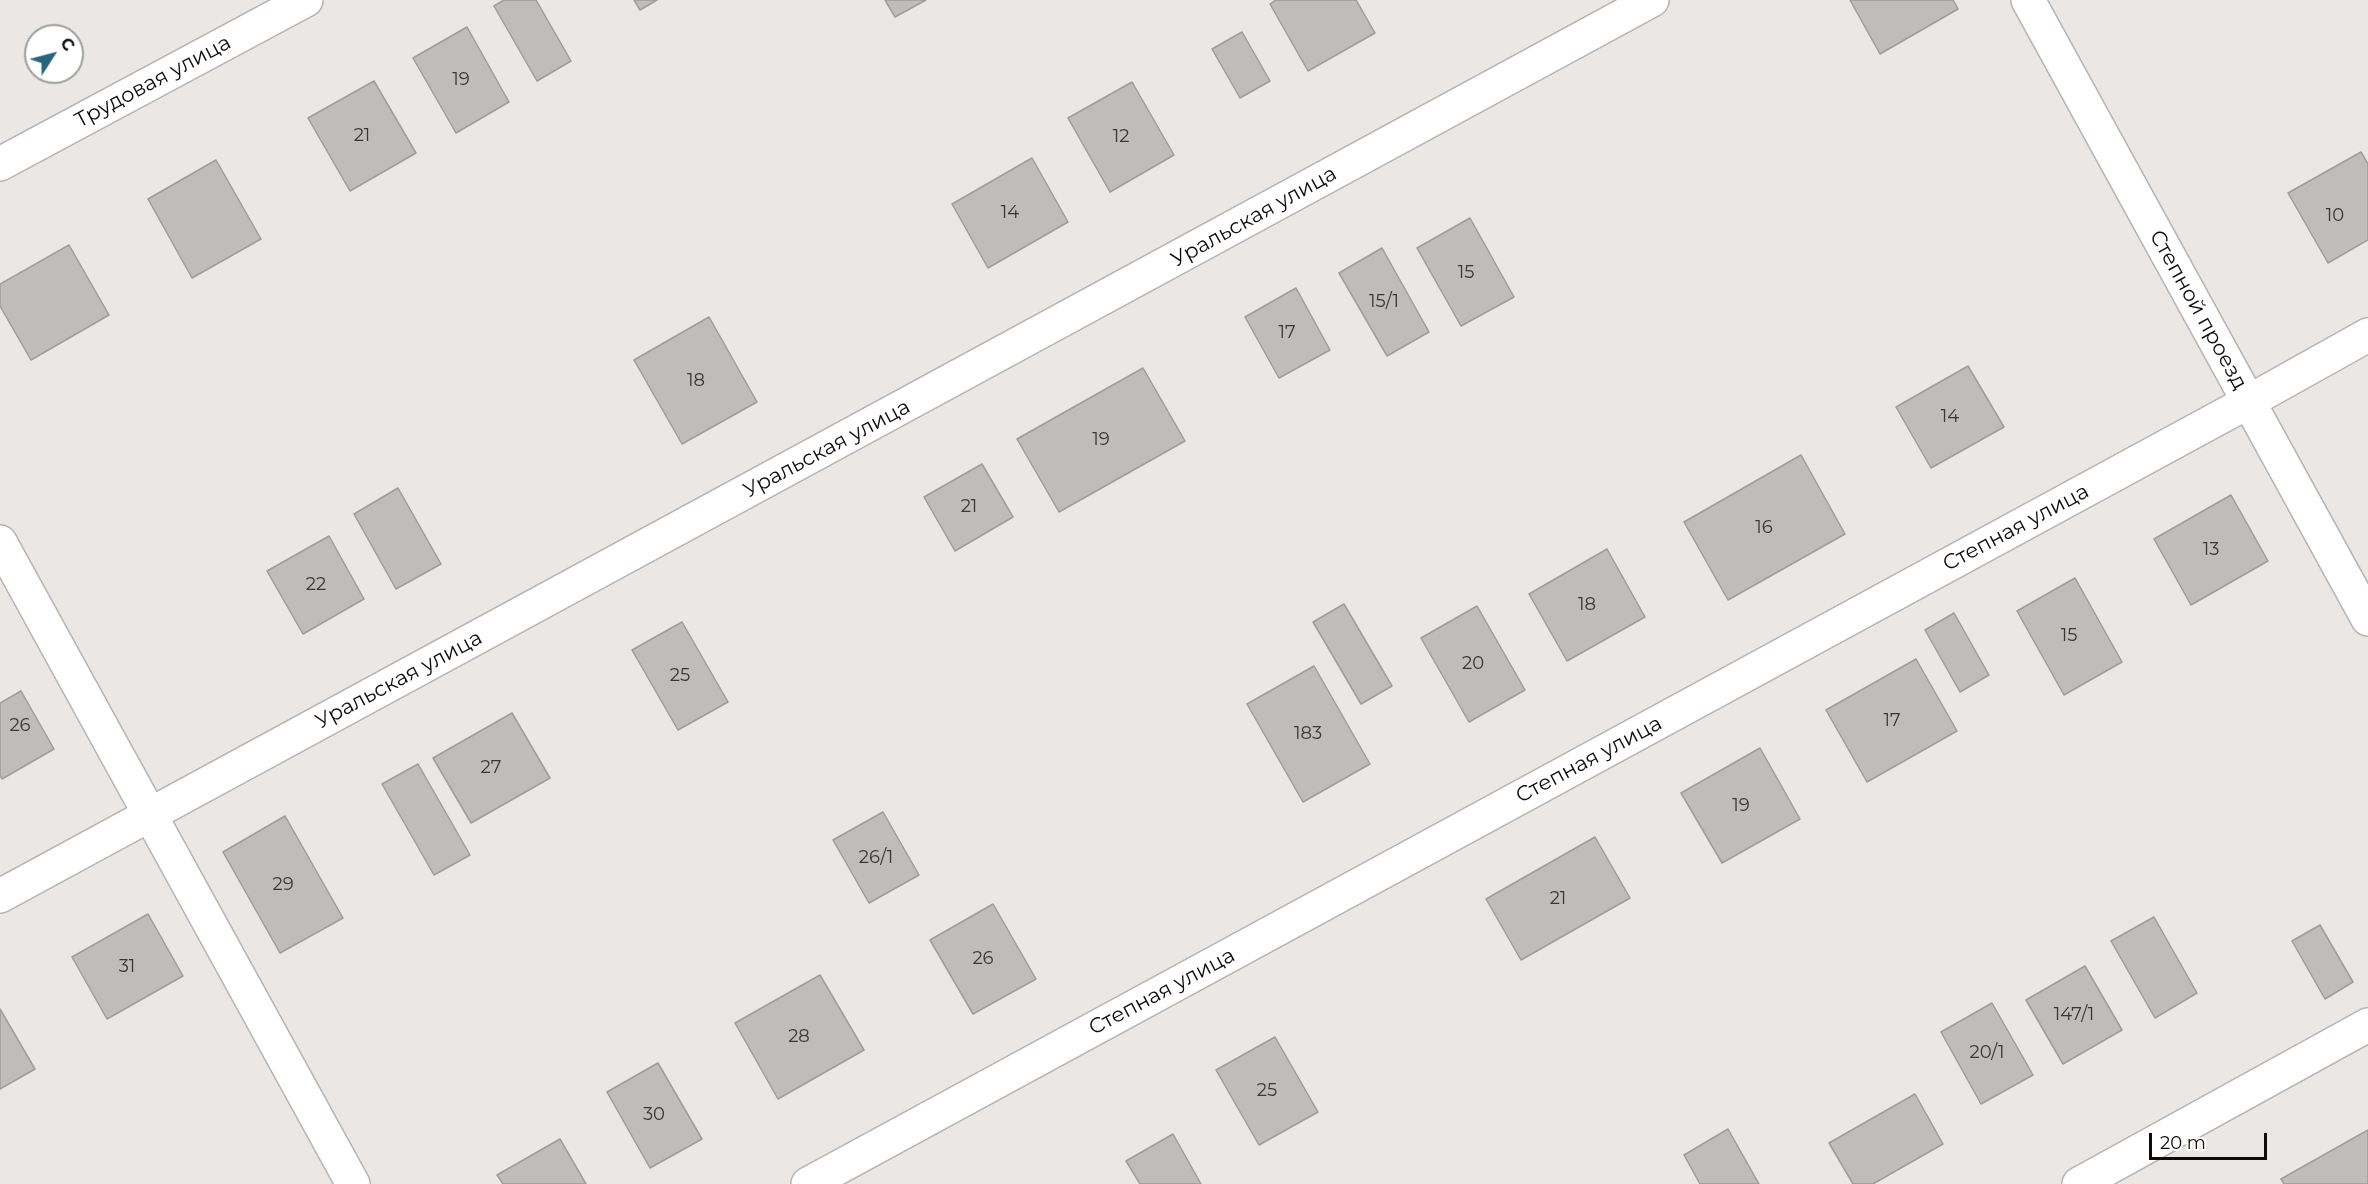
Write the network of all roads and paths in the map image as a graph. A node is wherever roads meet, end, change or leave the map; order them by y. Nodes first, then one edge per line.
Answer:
1 (306, 0) edge
2 (1652, 0) edge
3 (2028, 0) edge
4 (0, 164) edge
5 (2368, 334) edge
6 (2248, 402) junction
7 (0, 542) edge
8 (2368, 619) edge
9 (149, 814) junction
10 (0, 896) edge
11 (2368, 1025) edge
12 (353, 1184) edge
13 (808, 1184) edge
14 (2079, 1184) edge

1 - 4 street, Трудовая улица
2 - 9 street, Уральская улица
3 - 6 street, Степной проезд
5 - 6 street, Степная улица
6 - 8 street, Степной проезд
6 - 13 street, Степная улица
7 - 9 street
9 - 10 street, Уральская улица
9 - 12 street
11 - 14 street

